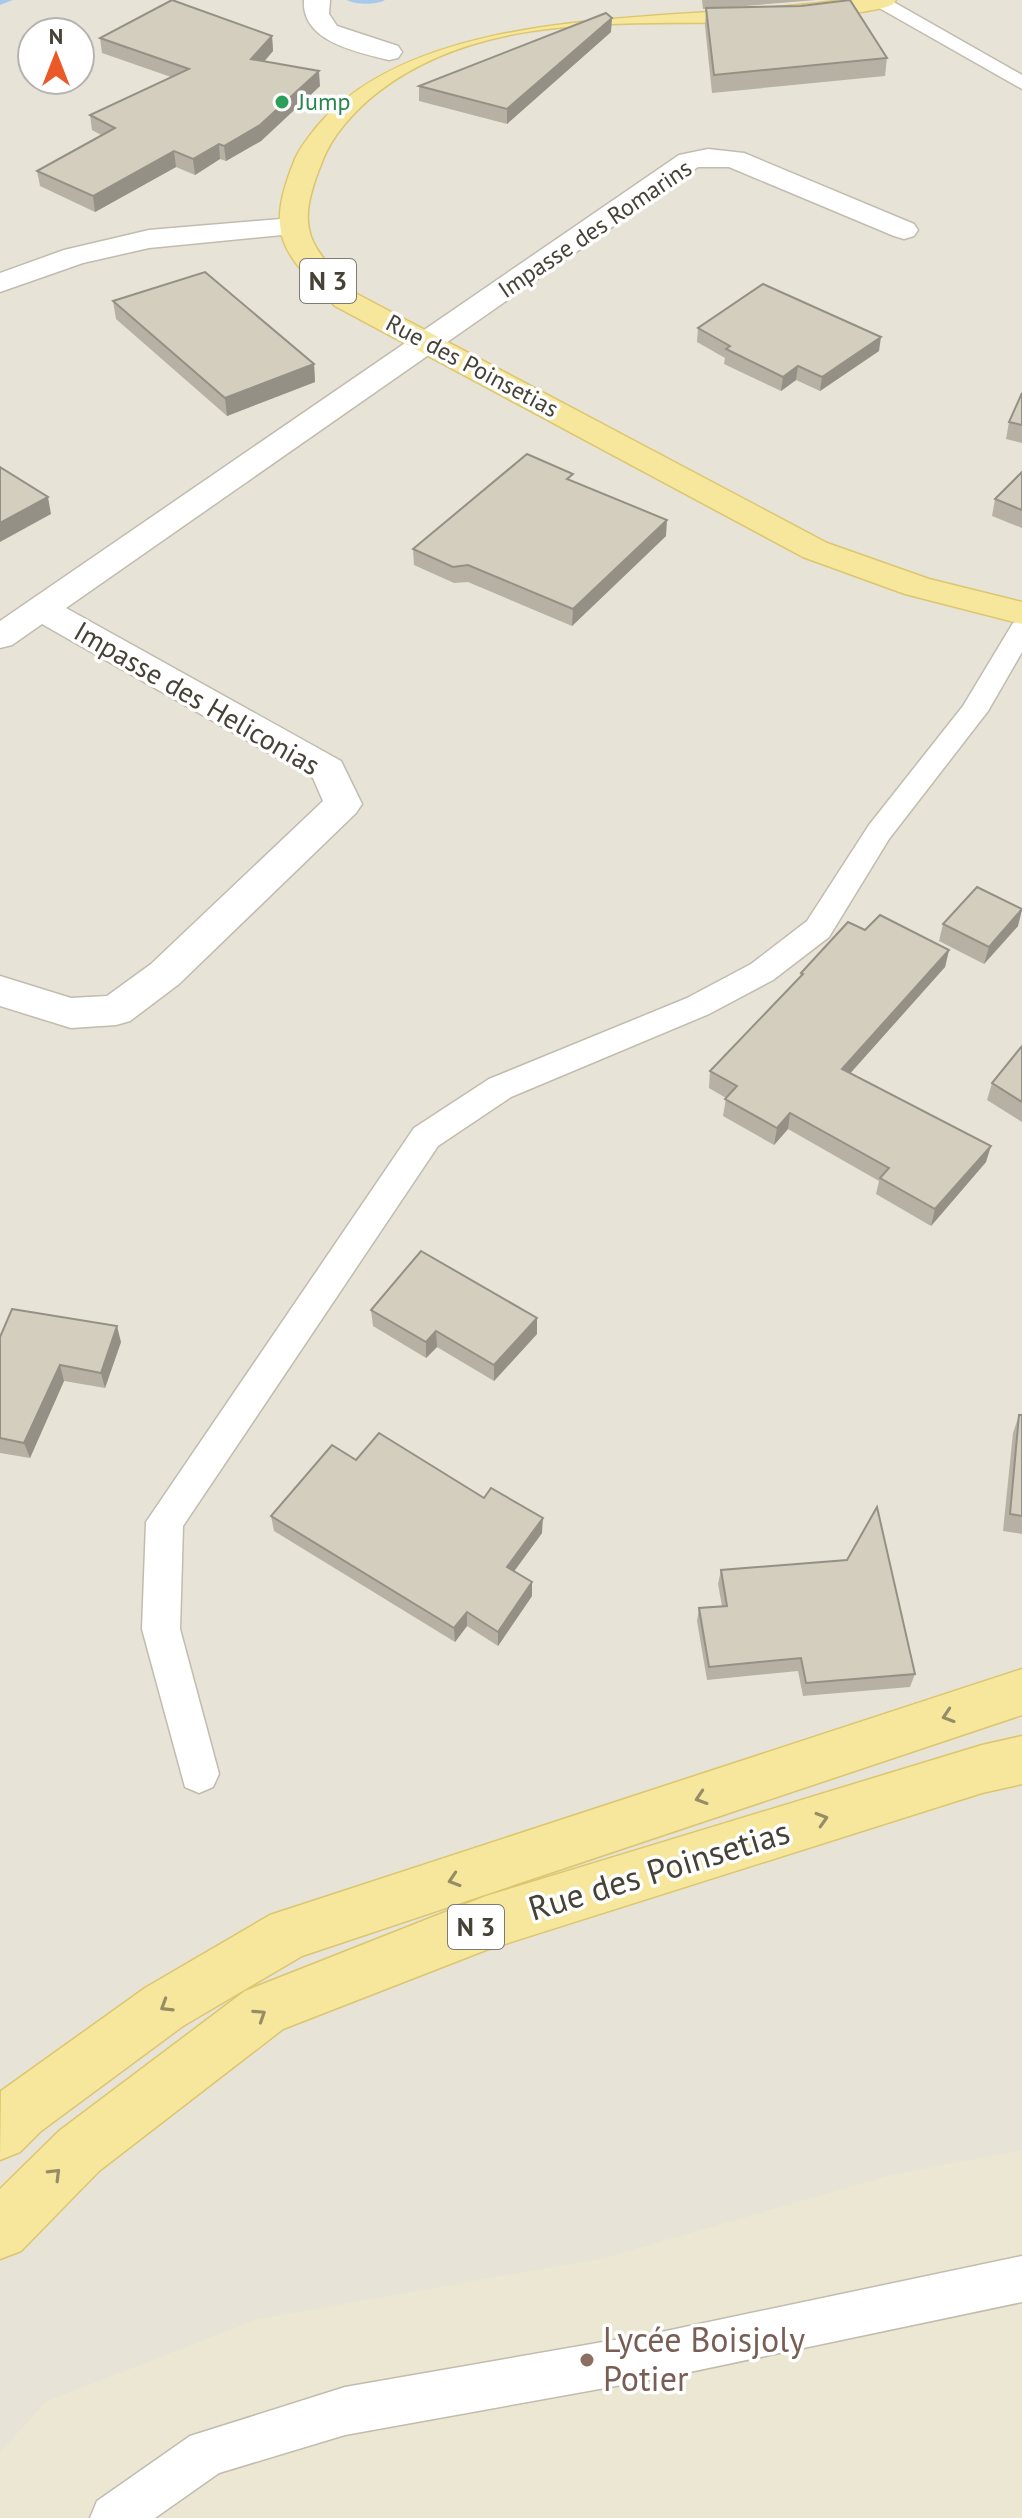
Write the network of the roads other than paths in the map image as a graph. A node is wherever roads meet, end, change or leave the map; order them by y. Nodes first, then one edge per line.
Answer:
1 (317, 0) edge
2 (880, 1) edge
3 (389, 52) junction
4 (1022, 83) edge
5 (293, 227) junction
6 (904, 230) dead end
7 (0, 283) edge
8 (429, 343) junction
9 (42, 609) junction
10 (1022, 613) edge
11 (1022, 629) edge
12 (0, 637) edge
13 (0, 991) edge
14 (1022, 1692) edge
15 (1022, 1760) edge
16 (199, 1774) dead end
17 (0, 2132) edge
18 (0, 2230) edge
19 (1022, 2279) edge
20 (114, 2518) edge

1 - 3 street
2 - 3 main road, N 3
2 - 4 lane
3 - 5 main road, N 3
5 - 7 street
5 - 8 main road, Rue des Poinsetias / N 3
6 - 8 street, Impasse des Romarins
8 - 9 street, Impasse des Heliconias
8 - 10 main road, Rue des Poinsetias / N 3
9 - 12 street, Impasse des Heliconias
9 - 13 street, Impasse des Heliconias
11 - 16 lane
14 -> 17 main road, Rue des Poinsetias / N 3
18 -> 15 main road, Rue des Poinsetias / N 3
19 - 20 lane

